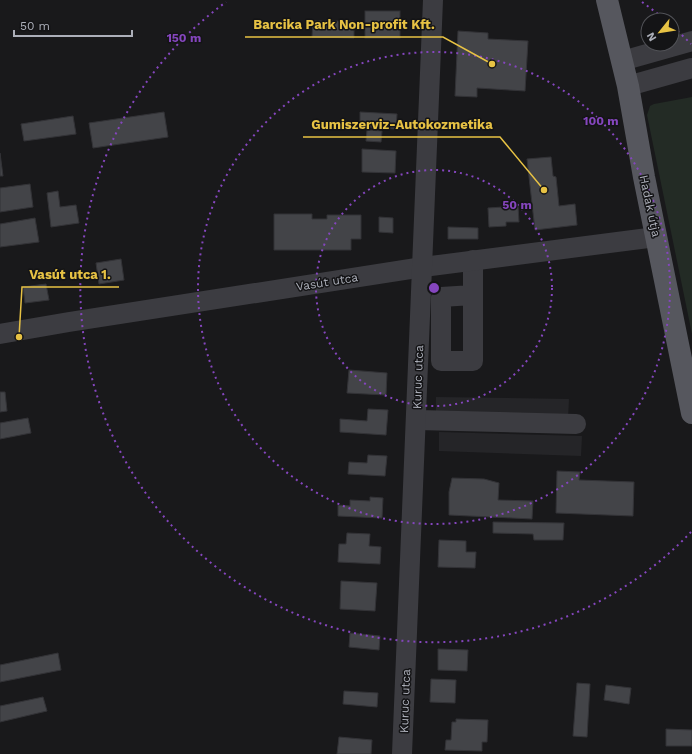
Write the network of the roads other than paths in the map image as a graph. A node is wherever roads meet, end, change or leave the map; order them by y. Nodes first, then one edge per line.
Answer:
1 (433, 0) edge
2 (608, 0) edge
3 (692, 41) edge
4 (622, 60) junction
5 (692, 68) edge
6 (628, 86) junction
7 (656, 237) junction
8 (473, 260) junction
9 (423, 267) junction
10 (474, 295) dead end
11 (0, 334) edge
12 (692, 413) edge
13 (417, 420) junction
14 (576, 424) dead end
15 (402, 754) edge

1 - 9 street, Kuruc utca
2 - 4 main road, Hadak útja
3 - 4 street
4 - 6 main road, Hadak útja
5 - 6 street
6 - 7 main road, Hadak útja
7 - 8 street, Vasút utca
7 - 12 main road, Hadak útja
8 - 9 street, Vasút utca
8 - 10 street
9 - 11 street, Vasút utca
9 - 13 street, Kuruc utca
13 - 14 street
13 - 15 street, Kuruc utca

